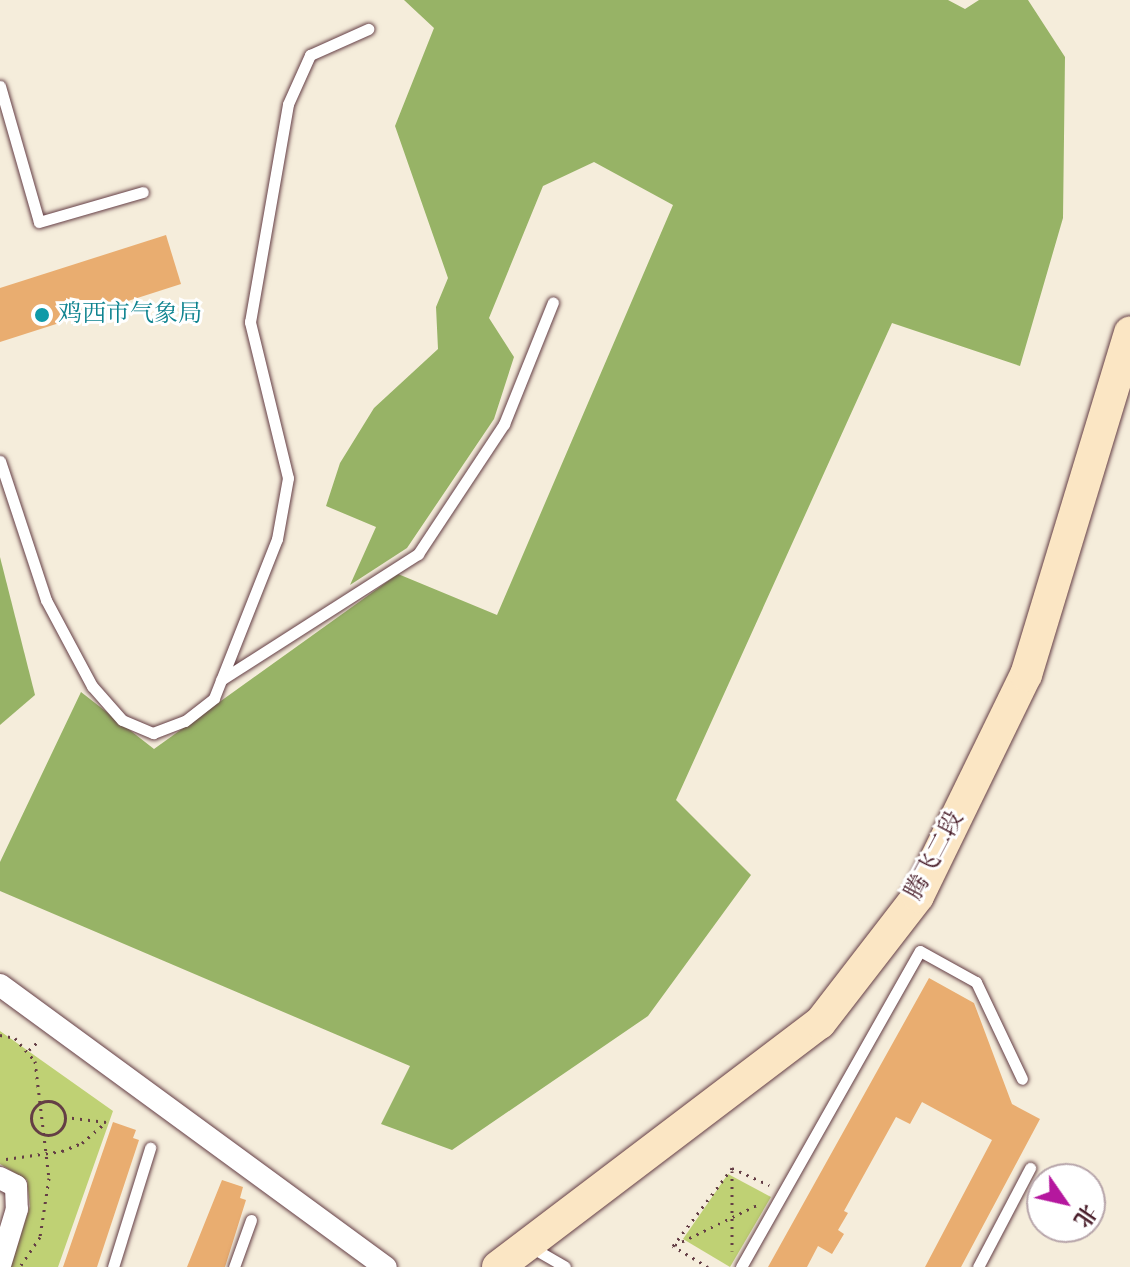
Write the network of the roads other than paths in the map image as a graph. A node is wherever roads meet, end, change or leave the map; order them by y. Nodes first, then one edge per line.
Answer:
1 (368, 29) dead end
2 (0, 86) edge
3 (143, 192) dead end
4 (553, 302) dead end
5 (1130, 332) edge
6 (0, 461) edge
7 (221, 680) junction
8 (0, 985) edge
9 (1022, 1079) dead end
10 (150, 1148) dead end
11 (1026, 1176) edge
12 (0, 1178) edge
13 (251, 1220) dead end
14 (527, 1245) junction
15 (0, 1265) edge
16 (113, 1267) edge
17 (234, 1267) edge
18 (386, 1267) edge
19 (498, 1267) edge
20 (565, 1267) edge
21 (741, 1267) edge
22 (978, 1267) edge

1 - 7 lane
2 - 3 lane
4 - 7 lane
5 - 14 street, 腾飞二段
6 - 7 lane
8 - 18 street
9 - 21 lane
10 - 16 lane
11 - 22 lane
12 - 15 street
13 - 17 lane
14 - 19 street, 腾飞二段
14 - 20 lane

